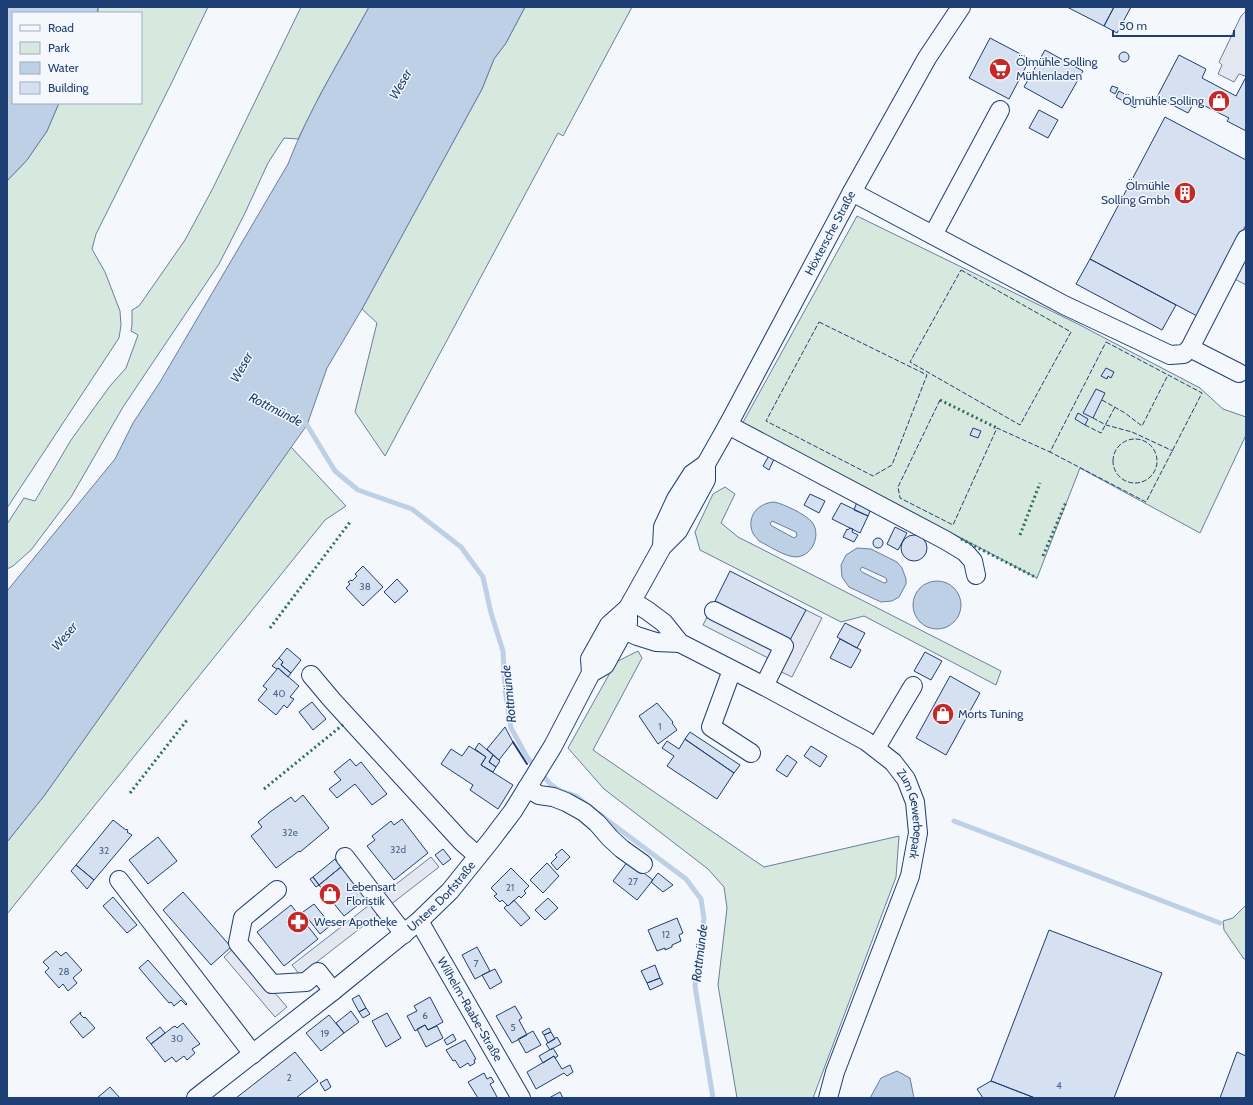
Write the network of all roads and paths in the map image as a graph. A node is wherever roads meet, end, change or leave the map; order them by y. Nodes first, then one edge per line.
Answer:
1 (961, 7) edge
2 (1000, 110) dead end
3 (852, 192) junction
4 (933, 235) junction
5 (1246, 239) edge
6 (1190, 348) junction
7 (1239, 372) dead end
8 (728, 425) junction
9 (976, 575) dead end
10 (630, 605) junction
11 (714, 611) dead end
12 (624, 630) junction
13 (680, 643) junction
14 (732, 670) junction
15 (591, 673) junction
16 (311, 675) dead end
17 (764, 686) junction
18 (913, 686) dead end
19 (876, 748) junction
20 (752, 753) dead end
21 (530, 783) junction
22 (478, 856) junction
23 (345, 857) dead end
24 (643, 864) dead end
25 (119, 880) dead end
26 (277, 890) dead end
27 (419, 921) junction
28 (404, 934) junction
29 (333, 991) junction
30 (253, 1054) junction
31 (196, 1098) edge
32 (521, 1098) edge
33 (828, 1098) edge

1 - 3 street, Höxtersche Straße
2 - 4 street
3 - 4 street
3 - 8 street, Höxtersche Straße
4 - 6 street
5 - 6 street
6 - 7 street
8 - 9 street
8 - 10 street, Höxtersche Straße
10 - 12 street, Untere Dorfstraße
10 - 13 street, Zum Gewerbepark
10 - 15 street, Untere Dorfstraße
11 - 17 street
12 - 13 street, Zum Gewerbepark
12 - 15 street, Untere Dorfstraße
13 - 14 street, Zum Gewerbepark
14 - 17 street, Zum Gewerbepark
14 - 20 street
15 - 21 street, Untere Dorfstraße
16 - 22 street
17 - 19 street, Zum Gewerbepark
18 - 19 street
19 - 33 street, Zum Gewerbepark
21 - 22 street, Untere Dorfstraße
21 - 24 street
22 - 27 street, Untere Dorfstraße
23 - 28 street
25 - 30 street
26 - 29 street
27 - 28 street, Untere Dorfstraße
27 - 32 street, Wilhelm-Raabe-Straße
28 - 29 street, Untere Dorfstraße
29 - 30 street, Untere Dorfstraße
30 - 31 street, Untere Dorfstraße

